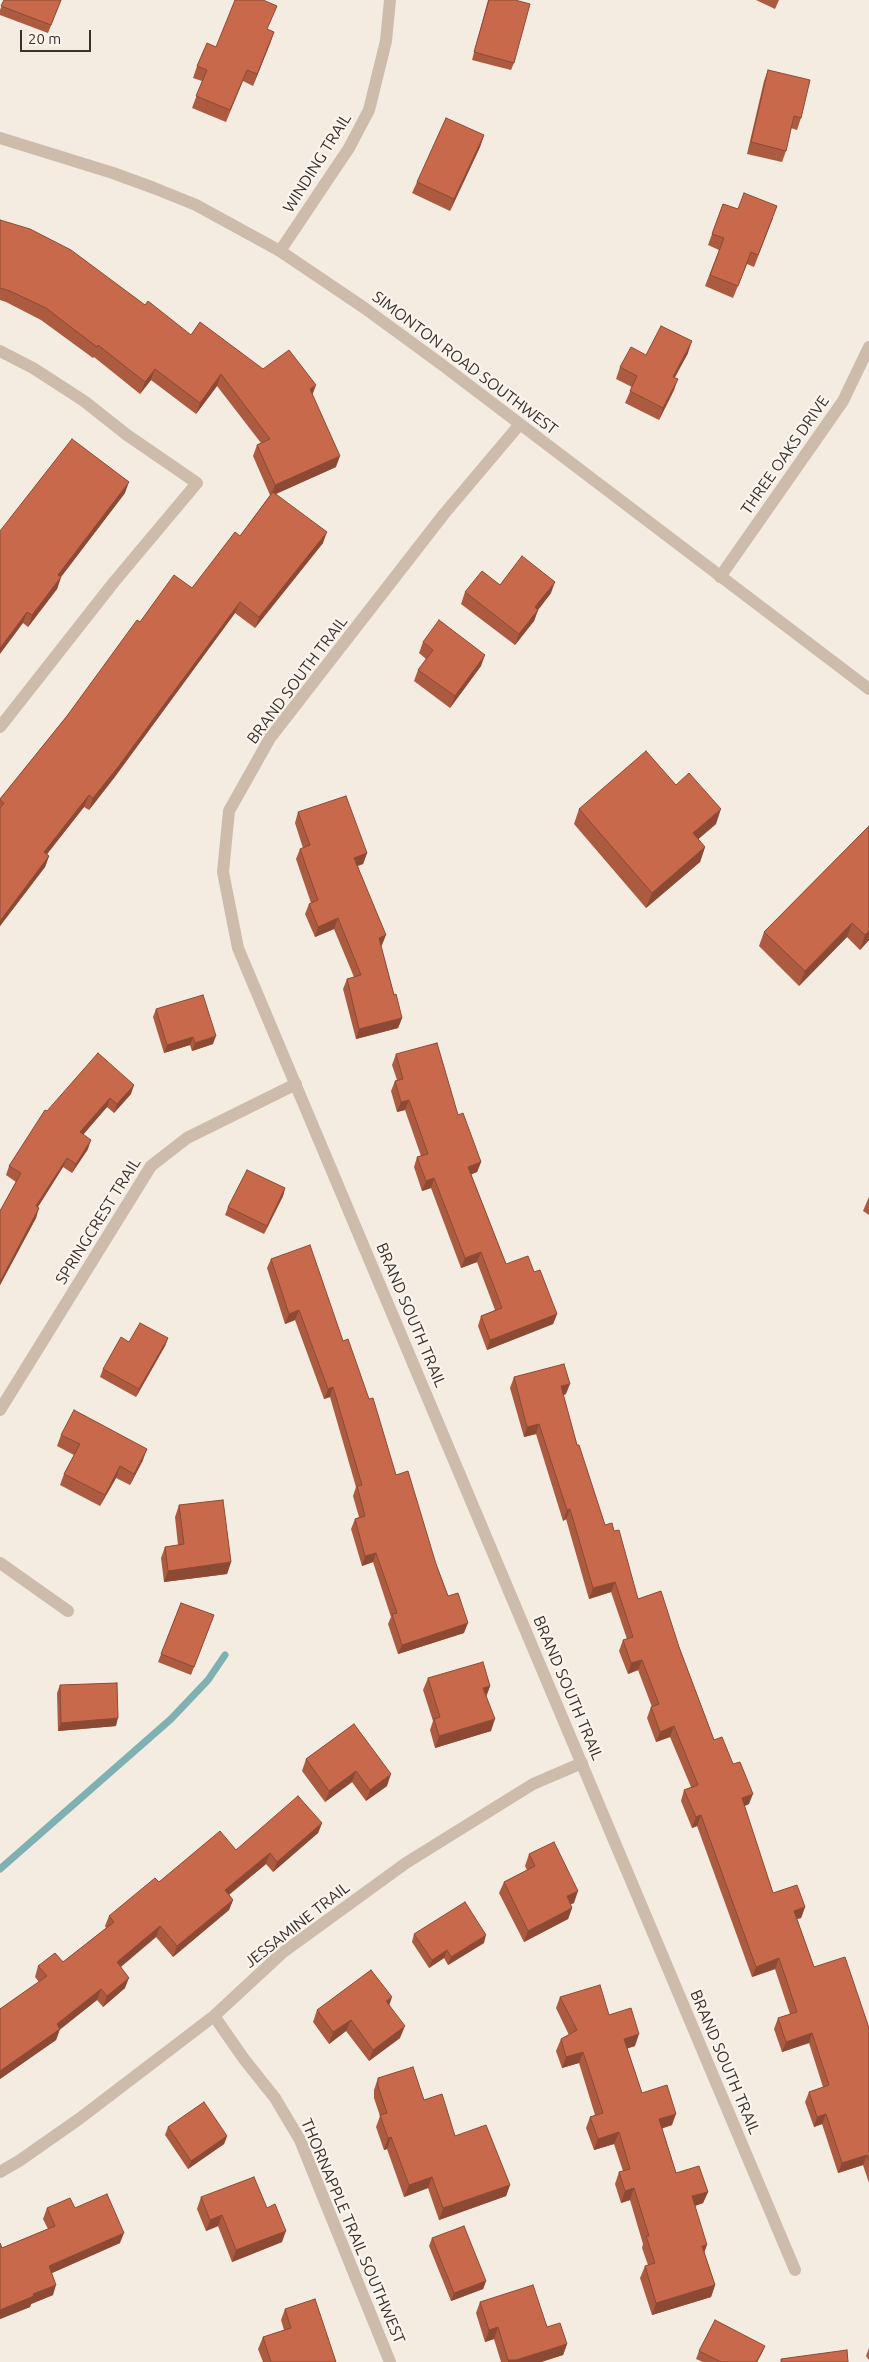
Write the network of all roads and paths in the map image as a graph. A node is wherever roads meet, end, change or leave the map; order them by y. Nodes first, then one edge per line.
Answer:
1 (390, 0) edge
2 (0, 138) edge
3 (280, 251) junction
4 (869, 347) edge
5 (0, 351) edge
6 (520, 424) junction
7 (720, 577) junction
8 (869, 689) edge
9 (0, 727) edge
10 (296, 1084) junction
11 (0, 1410) edge
12 (0, 1563) edge
13 (68, 1611) dead end
14 (582, 1764) junction
15 (214, 2016) junction
16 (0, 2172) edge
17 (795, 2270) dead end
18 (390, 2362) edge

1 - 3 street, WINDING TRAIL
2 - 3 street, SIMONTON ROAD SOUTHWEST
3 - 6 street, SIMONTON ROAD SOUTHWEST
4 - 7 street, THREE OAKS DRIVE
5 - 9 street
6 - 7 street, SIMONTON ROAD SOUTHWEST
6 - 10 street, BRAND SOUTH TRAIL
7 - 8 street, SIMONTON ROAD SOUTHWEST
10 - 11 street, SPRINGCREST TRAIL
10 - 14 street, BRAND SOUTH TRAIL
12 - 13 street
14 - 15 street, JESSAMINE TRAIL
14 - 17 street, BRAND SOUTH TRAIL
15 - 16 street, JESSAMINE TRAIL
15 - 18 street, THORNAPPLE TRAIL SOUTHWEST

